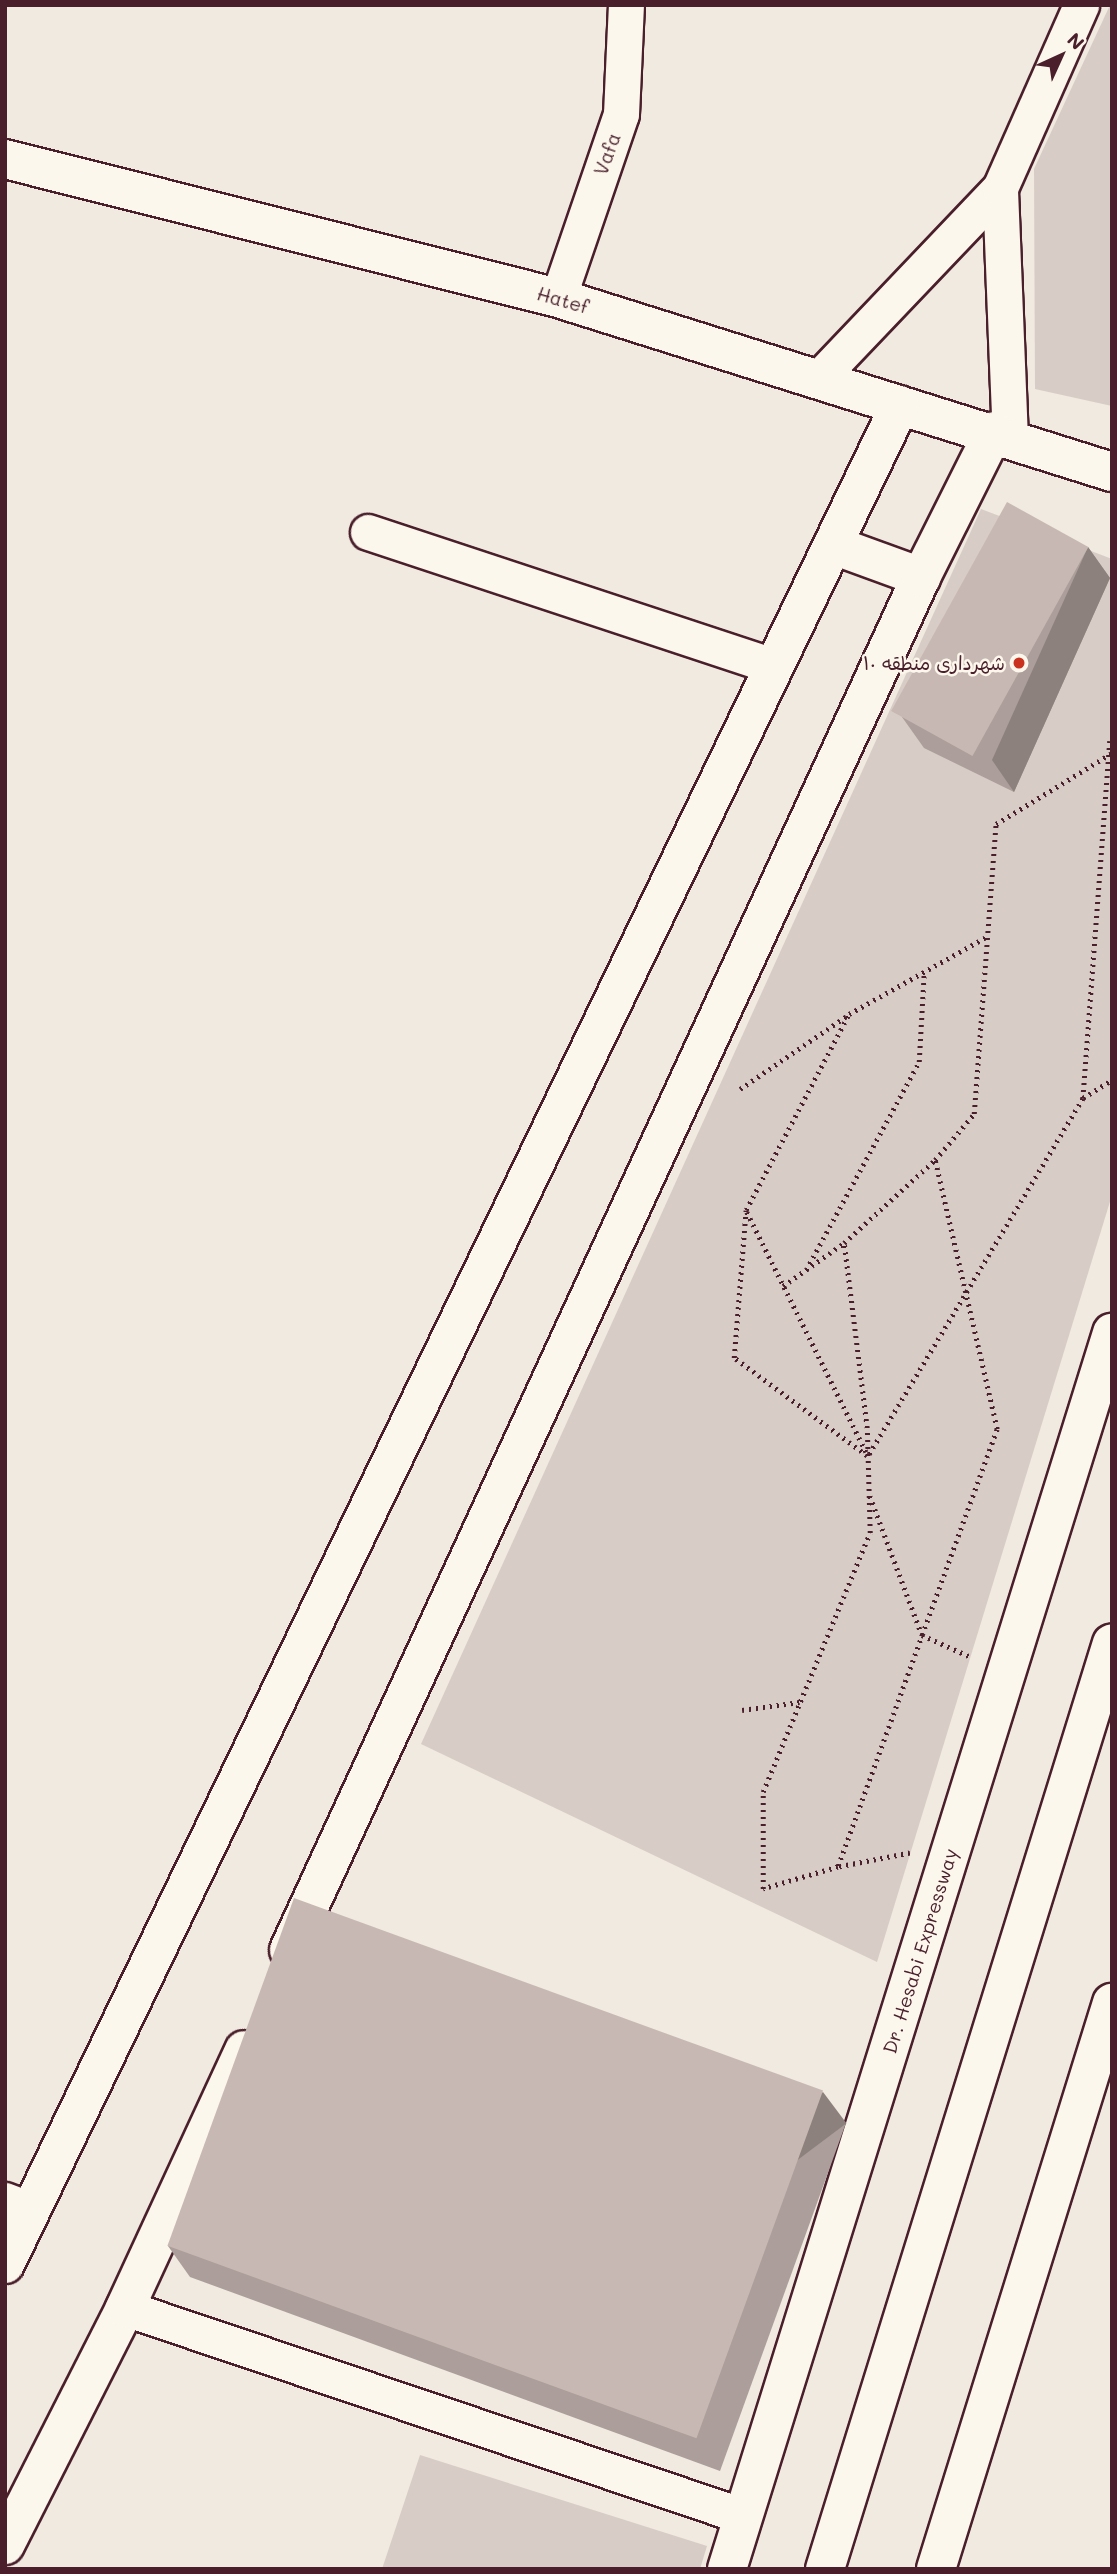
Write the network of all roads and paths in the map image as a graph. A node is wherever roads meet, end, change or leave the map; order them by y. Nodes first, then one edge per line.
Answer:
1 (626, 5) edge
2 (1081, 5) edge
3 (5, 159) edge
4 (1000, 188) junction
5 (558, 298) junction
6 (818, 379) junction
7 (900, 405) junction
8 (1002, 435) junction
9 (1112, 472) edge
10 (368, 532) dead end
11 (833, 545) junction
12 (921, 577) junction
13 (774, 666) junction
14 (1111, 741) edge
15 (1111, 753) edge
16 (988, 936) junction
17 (924, 972) junction
18 (849, 1014) junction
19 (1112, 1080) edge
20 (740, 1089) dead end
21 (1083, 1098) junction
22 (934, 1160) junction
23 (746, 1210) junction
24 (844, 1243) junction
25 (806, 1270) junction
26 (783, 1286) junction
27 (966, 1294) junction
28 (1112, 1333) edge
29 (868, 1456) junction
30 (869, 1492) junction
31 (922, 1634) junction
32 (1112, 1643) edge
33 (1006, 1673) junction
34 (800, 1702) junction
35 (742, 1710) dead end
36 (953, 1844) junction
37 (838, 1867) junction
38 (276, 1979) edge
39 (1112, 2003) edge
40 (258, 2017) edge
41 (18, 2205) edge
42 (5, 2264) edge
43 (125, 2308) junction
44 (743, 2516) junction
45 (5, 2545) edge
46 (727, 2569) edge
47 (825, 2569) edge
48 (936, 2569) edge

1 - 5 street, Vafa
2 - 4 street
3 - 5 main road, Hatef
4 - 6 street
4 - 8 street
5 - 6 main road, Hatef
6 - 7 main road, Hatef
7 - 8 main road, Hatef
7 - 11 main road
8 - 9 main road, Hatef
8 - 12 main road
10 - 13 street
11 - 12 main road
11 - 13 main road
12 - 38 main road
13 - 41 main road
14 - 15 path
15 - 16 path
15 - 21 path
16 - 17 path
16 - 22 path
17 - 18 path
17 - 25 path
18 - 20 path
18 - 23 path
19 - 21 path
21 - 27 path
22 - 24 path
22 - 27 path
23 - 26 path
23 - 29 path
24 - 25 path
24 - 29 path
25 - 26 path
26 - 29 path
27 - 29 path
27 - 31 path
28 - 33 main road, Dr. Hesabi Expressway
29 - 30 path
30 - 31 path
30 - 34 path
31 - 33 path
31 - 37 path
32 - 47 main road
33 - 36 main road, Dr. Hesabi Expressway
34 - 35 path
34 - 37 path
36 - 37 path
36 - 44 main road, Dr. Hesabi Expressway
39 - 48 main road
40 - 43 main road
41 - 42 main road
43 - 44 street
43 - 45 main road
44 - 46 main road, Dr. Hesabi Expressway

